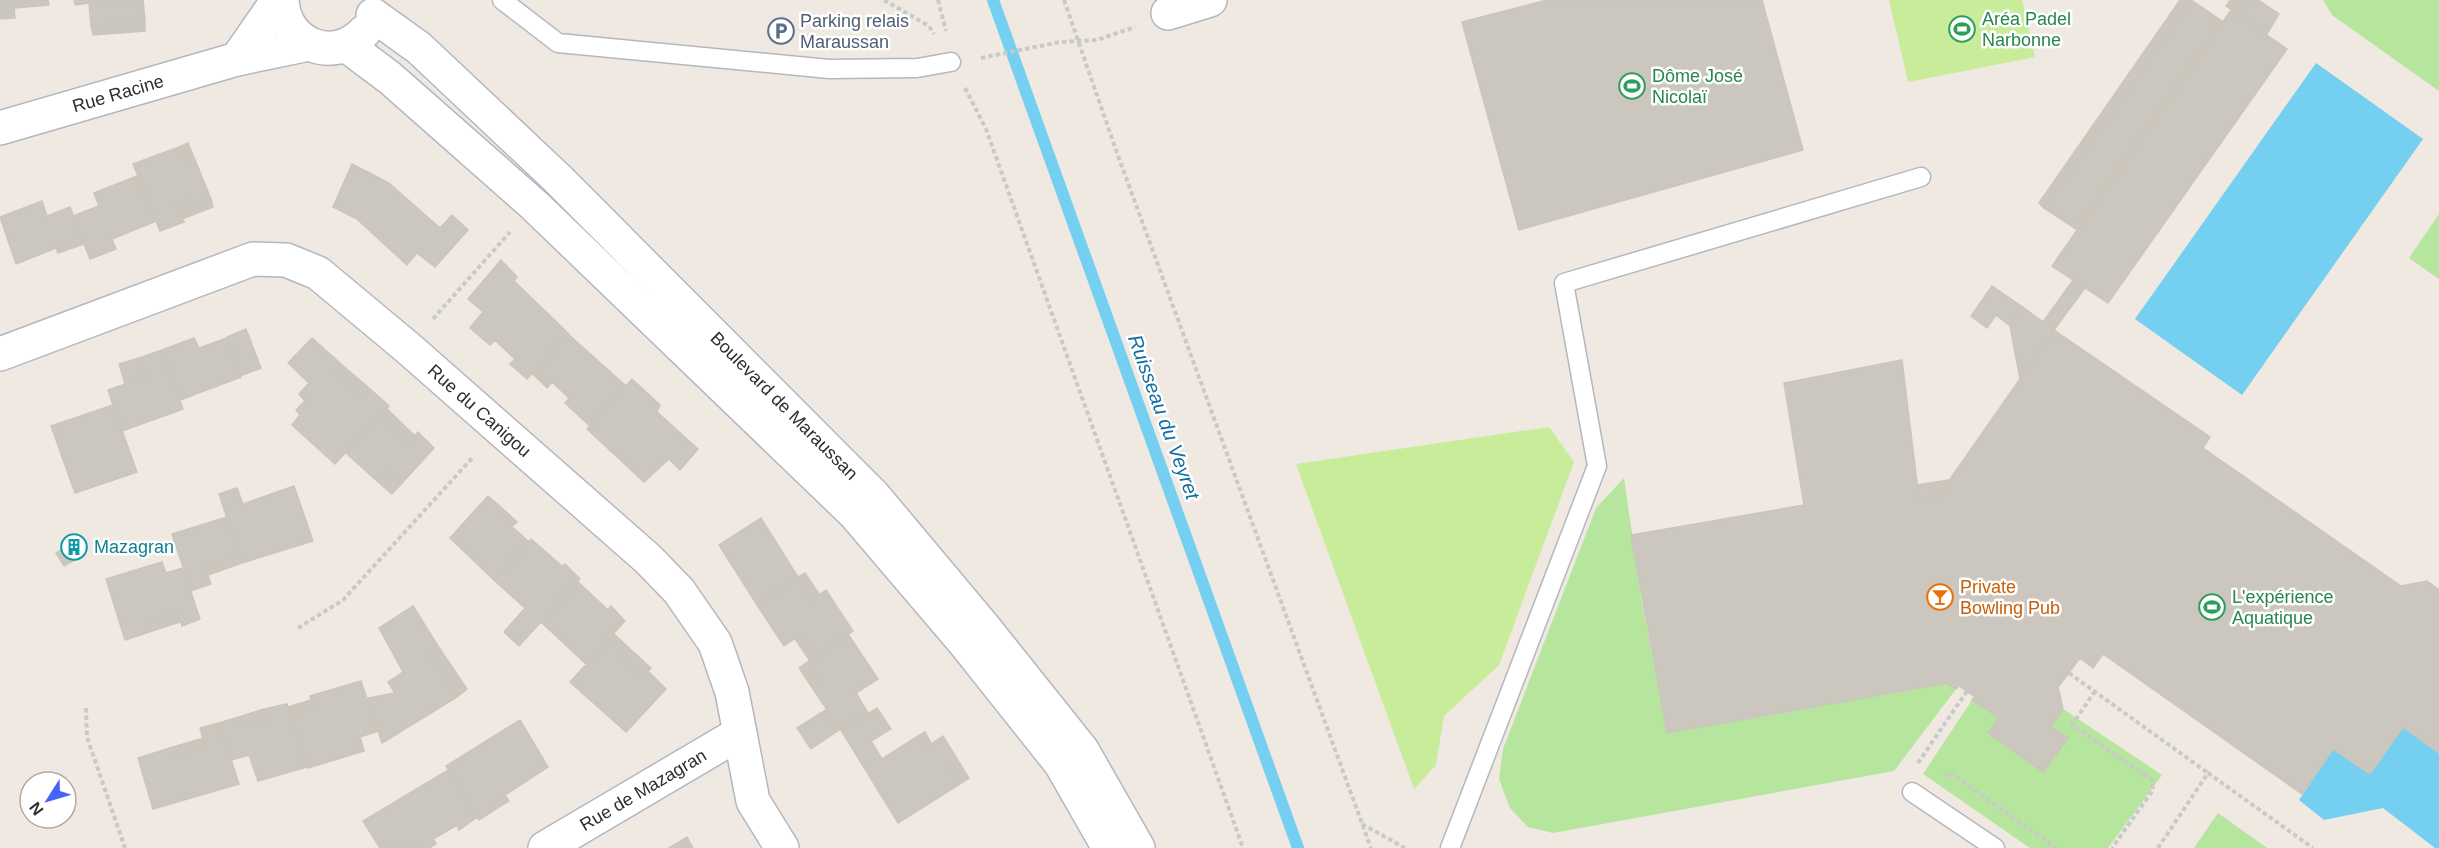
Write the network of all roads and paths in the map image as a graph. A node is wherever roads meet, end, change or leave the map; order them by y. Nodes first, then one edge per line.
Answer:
1 (280, 0) edge
2 (502, 0) edge
3 (884, 0) edge
4 (1064, 0) edge
5 (1210, 0) edge
6 (374, 7) edge
7 (1168, 14) dead end
8 (1130, 29) dead end
9 (1077, 41) junction
10 (309, 44) junction
11 (346, 45) junction
12 (237, 59) junction
13 (974, 59) dead end
14 (951, 62) junction
15 (0, 128) edge
16 (1921, 177) dead end
17 (534, 205) junction
18 (408, 348) junction
19 (0, 354) edge
20 (499, 429) junction
21 (298, 628) dead end
22 (2069, 673) dead end
23 (1966, 691) dead end
24 (2095, 691) junction
25 (86, 708) dead end
26 (740, 733) junction
27 (2208, 772) junction
28 (1912, 792) joint
29 (1362, 824) junction
30 (125, 848) edge
31 (545, 848) edge
32 (782, 848) edge
33 (1109, 848) edge
34 (1138, 848) edge
35 (1244, 848) edge
36 (1371, 848) edge
37 (1405, 848) edge
38 (1450, 848) edge
39 (1995, 848) edge
40 (2112, 848) edge
41 (2158, 848) edge
42 (2313, 848) edge

1 - 10 main road
1 - 12 main road
2 - 14 lane
3 - 14 path
4 - 9 path
5 - 7 main road
6 - 11 main road
6 - 34 main road, Boulevard de Maraussan
8 - 9 path
9 - 13 path
9 - 29 path
10 - 11 main road, Rue Racine
10 - 12 main road, Rue Racine
11 - 17 main road, Boulevard de Maraussan
12 - 15 main road, Rue Racine
14 - 35 path
16 - 38 lane
17 - 18 path
17 - 33 main road, Boulevard de Maraussan
18 - 19 main road, Rue du Canigou
18 - 20 main road, Rue du Canigou
20 - 21 path
20 - 26 main road, Rue du Canigou
22 - 24 path
23 - 28 path
24 - 27 path
24 - 40 path
25 - 30 path
26 - 31 main road, Rue de Mazagran
26 - 32 main road, Rue du Canigou
27 - 41 path
27 - 42 path
28 - 39 lane
29 - 36 path
29 - 37 path

